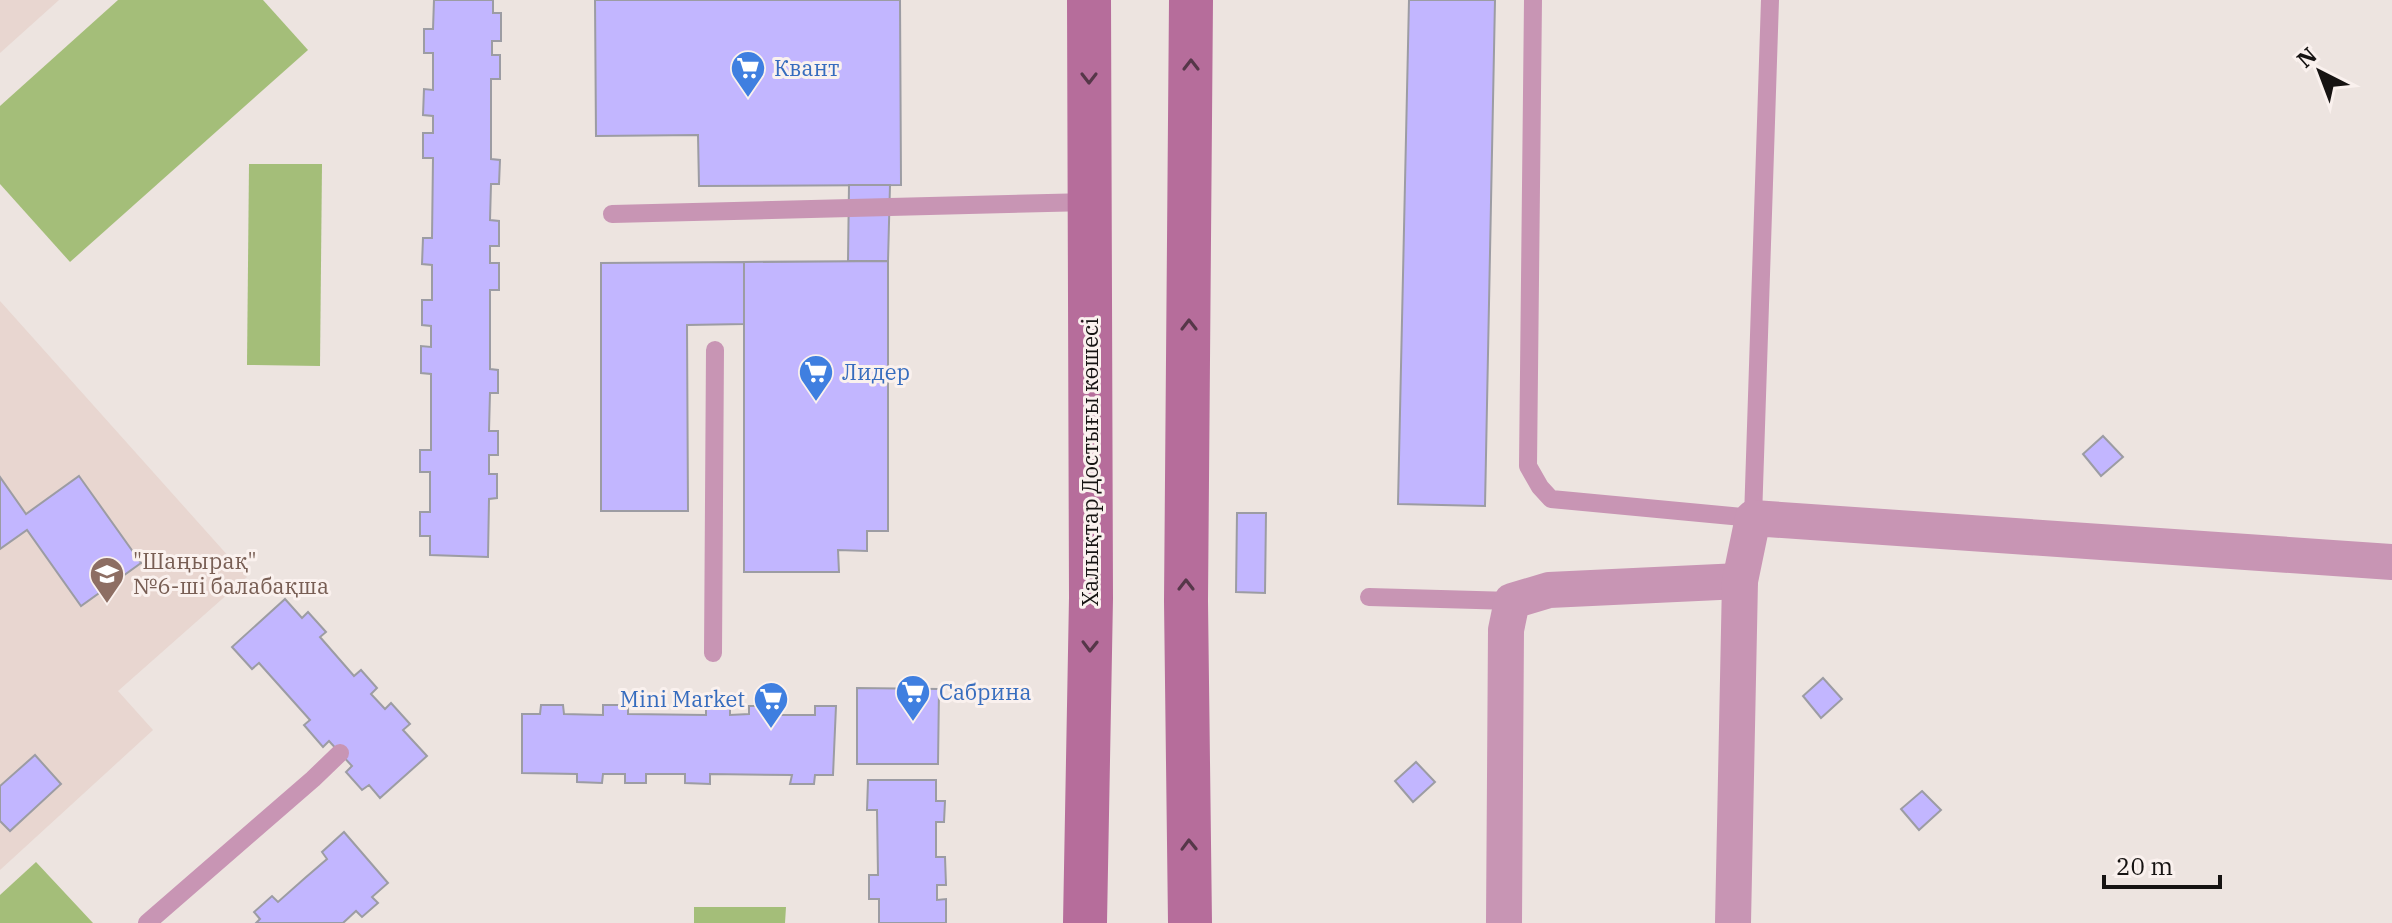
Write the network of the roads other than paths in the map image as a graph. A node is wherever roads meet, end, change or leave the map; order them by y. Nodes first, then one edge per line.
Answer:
1 (1089, 0) edge
2 (1191, 0) edge
3 (1533, 0) edge
4 (1770, 0) edge
5 (1090, 202) junction
6 (612, 214) dead end
7 (715, 350) dead end
8 (1753, 518) junction
9 (2392, 562) edge
10 (1740, 581) junction
11 (1369, 597) dead end
12 (1512, 601) junction
13 (713, 653) dead end
14 (340, 753) dead end
15 (147, 923) edge
16 (1085, 923) edge
17 (1190, 923) edge
18 (1504, 923) edge
19 (1733, 923) edge

1 -> 5 main road, Халықтар Достығы көшесі
17 -> 2 main road
3 - 8 lane
4 - 8 lane
5 - 6 lane
5 -> 16 main road, Халықтар Достығы көшесі
7 - 13 lane
8 - 9 street
8 - 10 street
10 - 12 street
10 - 19 street
11 - 12 lane
12 - 18 street
14 - 15 lane

